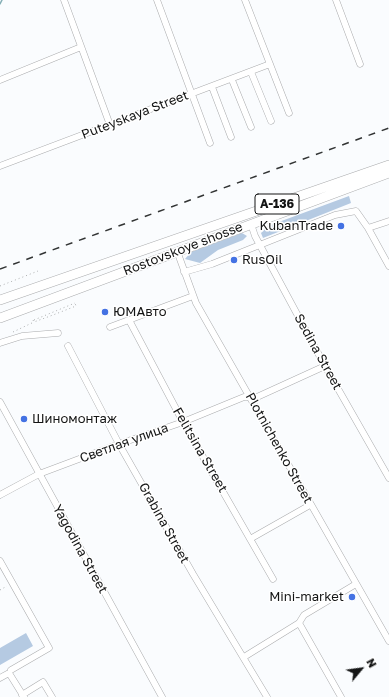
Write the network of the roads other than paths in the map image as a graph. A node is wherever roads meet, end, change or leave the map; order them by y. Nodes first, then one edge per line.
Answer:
1 (64, 0) edge
2 (157, 0) edge
3 (245, 0) edge
4 (336, 0) edge
5 (81, 47) junction
6 (270, 64) junction
7 (360, 64) dead end
8 (251, 72) junction
9 (0, 80) edge
10 (232, 80) junction
11 (212, 87) junction
12 (192, 94) junction
13 (289, 113) dead end
14 (271, 121) dead end
15 (110, 125) junction
16 (251, 127) dead end
17 (231, 137) dead end
18 (210, 143) dead end
19 (389, 165) edge
20 (0, 166) edge
21 (389, 173) edge
22 (389, 221) edge
23 (251, 224) junction
24 (368, 228) junction
25 (260, 245) junction
26 (177, 251) junction
27 (389, 266) edge
28 (184, 272) junction
29 (76, 274) junction
30 (81, 288) junction
31 (193, 296) junction
32 (0, 300) edge
33 (0, 318) edge
34 (129, 320) junction
35 (110, 327) dead end
36 (58, 333) dead end
37 (0, 343) edge
38 (68, 346) dead end
39 (325, 366) junction
40 (250, 396) junction
41 (0, 402) edge
42 (183, 422) junction
43 (119, 444) junction
44 (39, 474) junction
45 (389, 478) edge
46 (0, 495) edge
47 (310, 505) junction
48 (250, 539) junction
49 (0, 561) edge
50 (273, 579) dead end
51 (356, 584) junction
52 (299, 623) junction
53 (389, 641) edge
54 (244, 656) junction
55 (10, 672) junction
56 (0, 678) edge
57 (23, 696) edge
58 (52, 697) edge
59 (162, 697) edge
60 (267, 697) edge
61 (341, 697) edge

1 - 5 street
2 - 12 street
3 - 6 street
4 - 7 street
5 - 9 street
5 - 15 street
6 - 8 street, Puteyskaya Street
6 - 13 street
8 - 10 street, Puteyskaya Street
8 - 14 street
10 - 11 street, Puteyskaya Street
10 - 16 street
11 - 12 street, Puteyskaya Street
11 - 17 street
12 - 15 street, Puteyskaya Street
12 - 18 street
15 - 20 street, Puteyskaya Street
19 - 29 highway, Rostovskoye shosse / А-136
21 - 23 highway, Rostovskoye shosse / А-136
22 - 24 street
23 - 25 street, Sedina Street
23 - 26 highway, Rostovskoye shosse / А-136
24 - 25 street
24 - 27 street
25 - 28 street
25 - 39 street, Sedina Street
26 - 28 street, Plotnichenko Street
26 - 30 highway, Rostovskoye shosse / А-136
28 - 31 street, Plotnichenko Street
29 - 30 highway
29 - 32 highway, Rostovskoye shosse / А-136
30 - 33 highway, Rostovskoye shosse / А-136
31 - 34 street
31 - 40 street, Plotnichenko Street
34 - 35 street
34 - 42 street, Felitsina Street
36 - 37 street
38 - 43 street, Grabina Street
39 - 40 street, Светлая улица
39 - 45 street, Sedina Street
40 - 42 street, Светлая улица
40 - 47 street, Plotnichenko Street
41 - 44 street, Yagodina Street
42 - 43 street, Светлая улица
42 - 48 street, Felitsina Street
43 - 44 street, Светлая улица
43 - 54 street, Grabina Street
44 - 46 street, Светлая улица
44 - 59 street, Yagodina Street
47 - 48 street
47 - 51 street, Plotnichenko Street
48 - 50 street, Felitsina Street
49 - 55 street
51 - 52 street
51 - 53 street, Plotnichenko Street
52 - 54 street
52 - 61 street
54 - 60 street, Grabina Street
55 - 56 street
55 - 57 street
57 - 58 street

